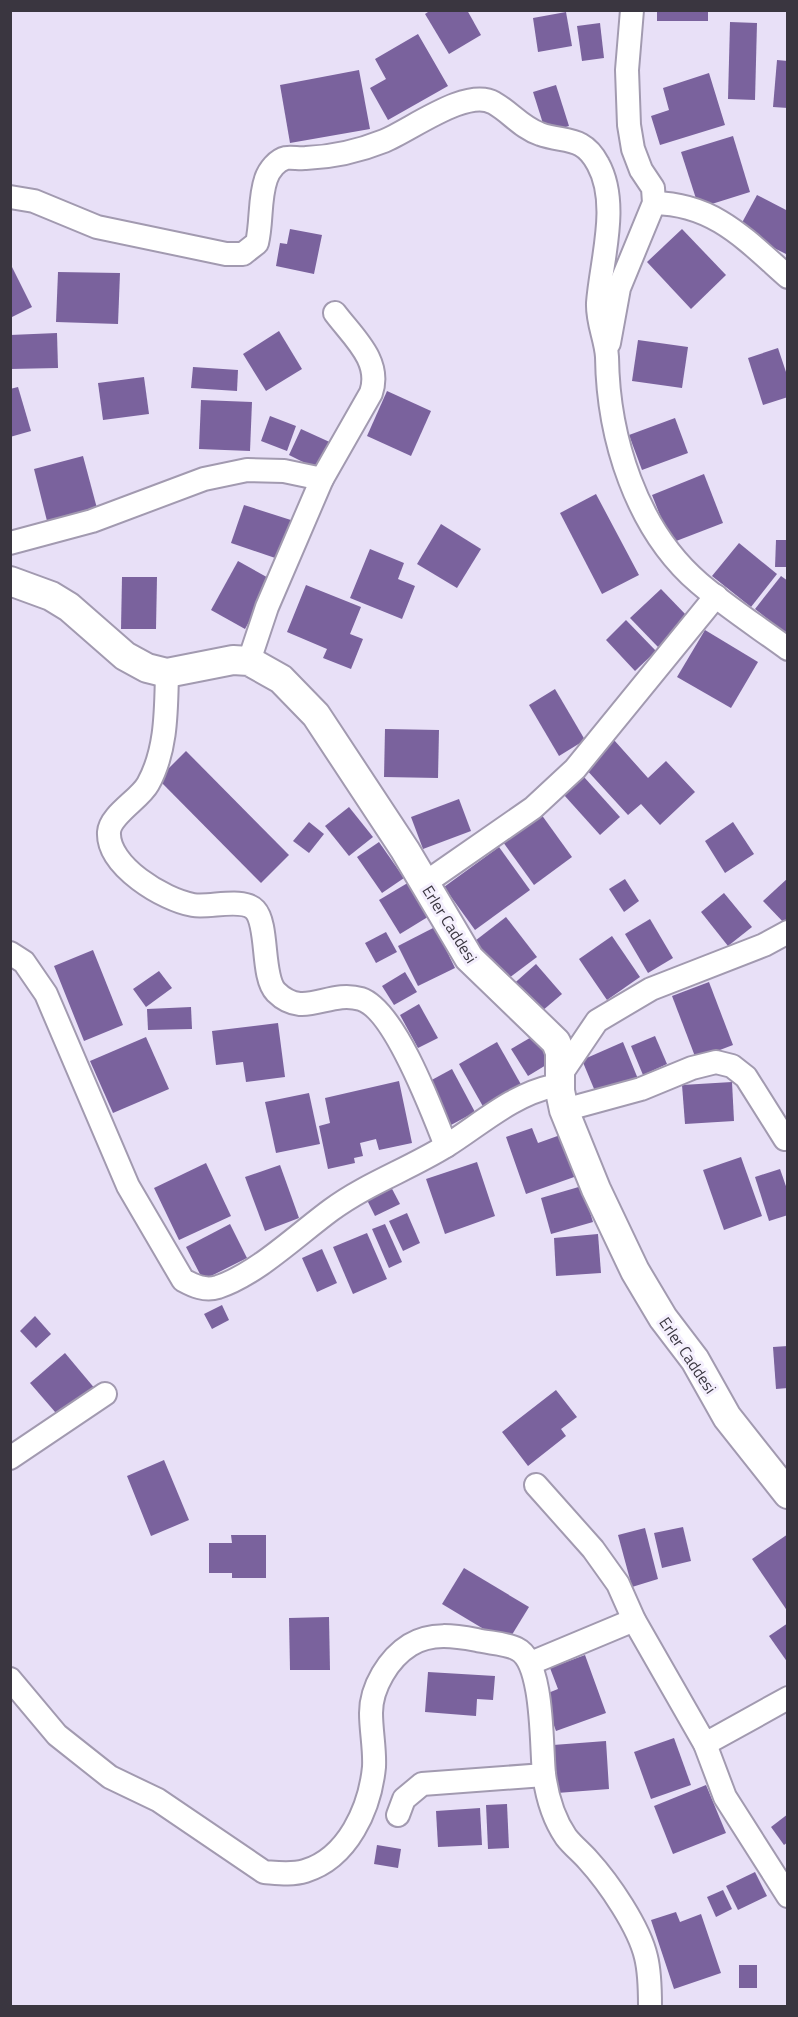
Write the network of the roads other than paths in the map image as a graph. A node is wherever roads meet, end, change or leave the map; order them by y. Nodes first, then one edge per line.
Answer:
1 (632, 10) edge
2 (10, 196) edge
3 (654, 203) junction
4 (788, 277) edge
5 (335, 313) dead end
6 (607, 353) junction
7 (322, 479) junction
8 (10, 543) edge
9 (10, 581) edge
10 (716, 596) junction
11 (788, 649) edge
12 (249, 660) junction
13 (167, 673) junction
14 (424, 883) junction
15 (788, 932) edge
16 (10, 953) edge
17 (560, 1076) junction
18 (564, 1110) junction
19 (785, 1139) dead end
20 (446, 1146) junction
21 (105, 1394) dead end
22 (10, 1458) edge
23 (536, 1485) dead end
24 (788, 1494) edge
25 (634, 1620) junction
26 (531, 1663) junction
27 (10, 1679) edge
28 (788, 1698) edge
29 (705, 1744) junction
30 (544, 1775) junction
31 (398, 1815) dead end
32 (788, 1896) edge
33 (650, 2007) edge

1 - 3 street
2 - 6 street
3 - 4 street
3 - 6 street
5 - 7 street
6 - 10 street
7 - 8 street
7 - 12 street
9 - 13 street
10 - 11 street
10 - 14 street
12 - 13 street
12 - 14 street, Erler Caddesi
13 - 20 street
14 - 17 street, Erler Caddesi
15 - 17 street
16 - 20 street
17 - 18 street, Erler Caddesi
17 - 20 street
18 - 19 street
18 - 24 street, Erler Caddesi
21 - 22 street
23 - 25 street
25 - 26 street
25 - 29 street
26 - 27 street
26 - 30 street
28 - 29 street
29 - 32 street
30 - 31 street
30 - 33 street

